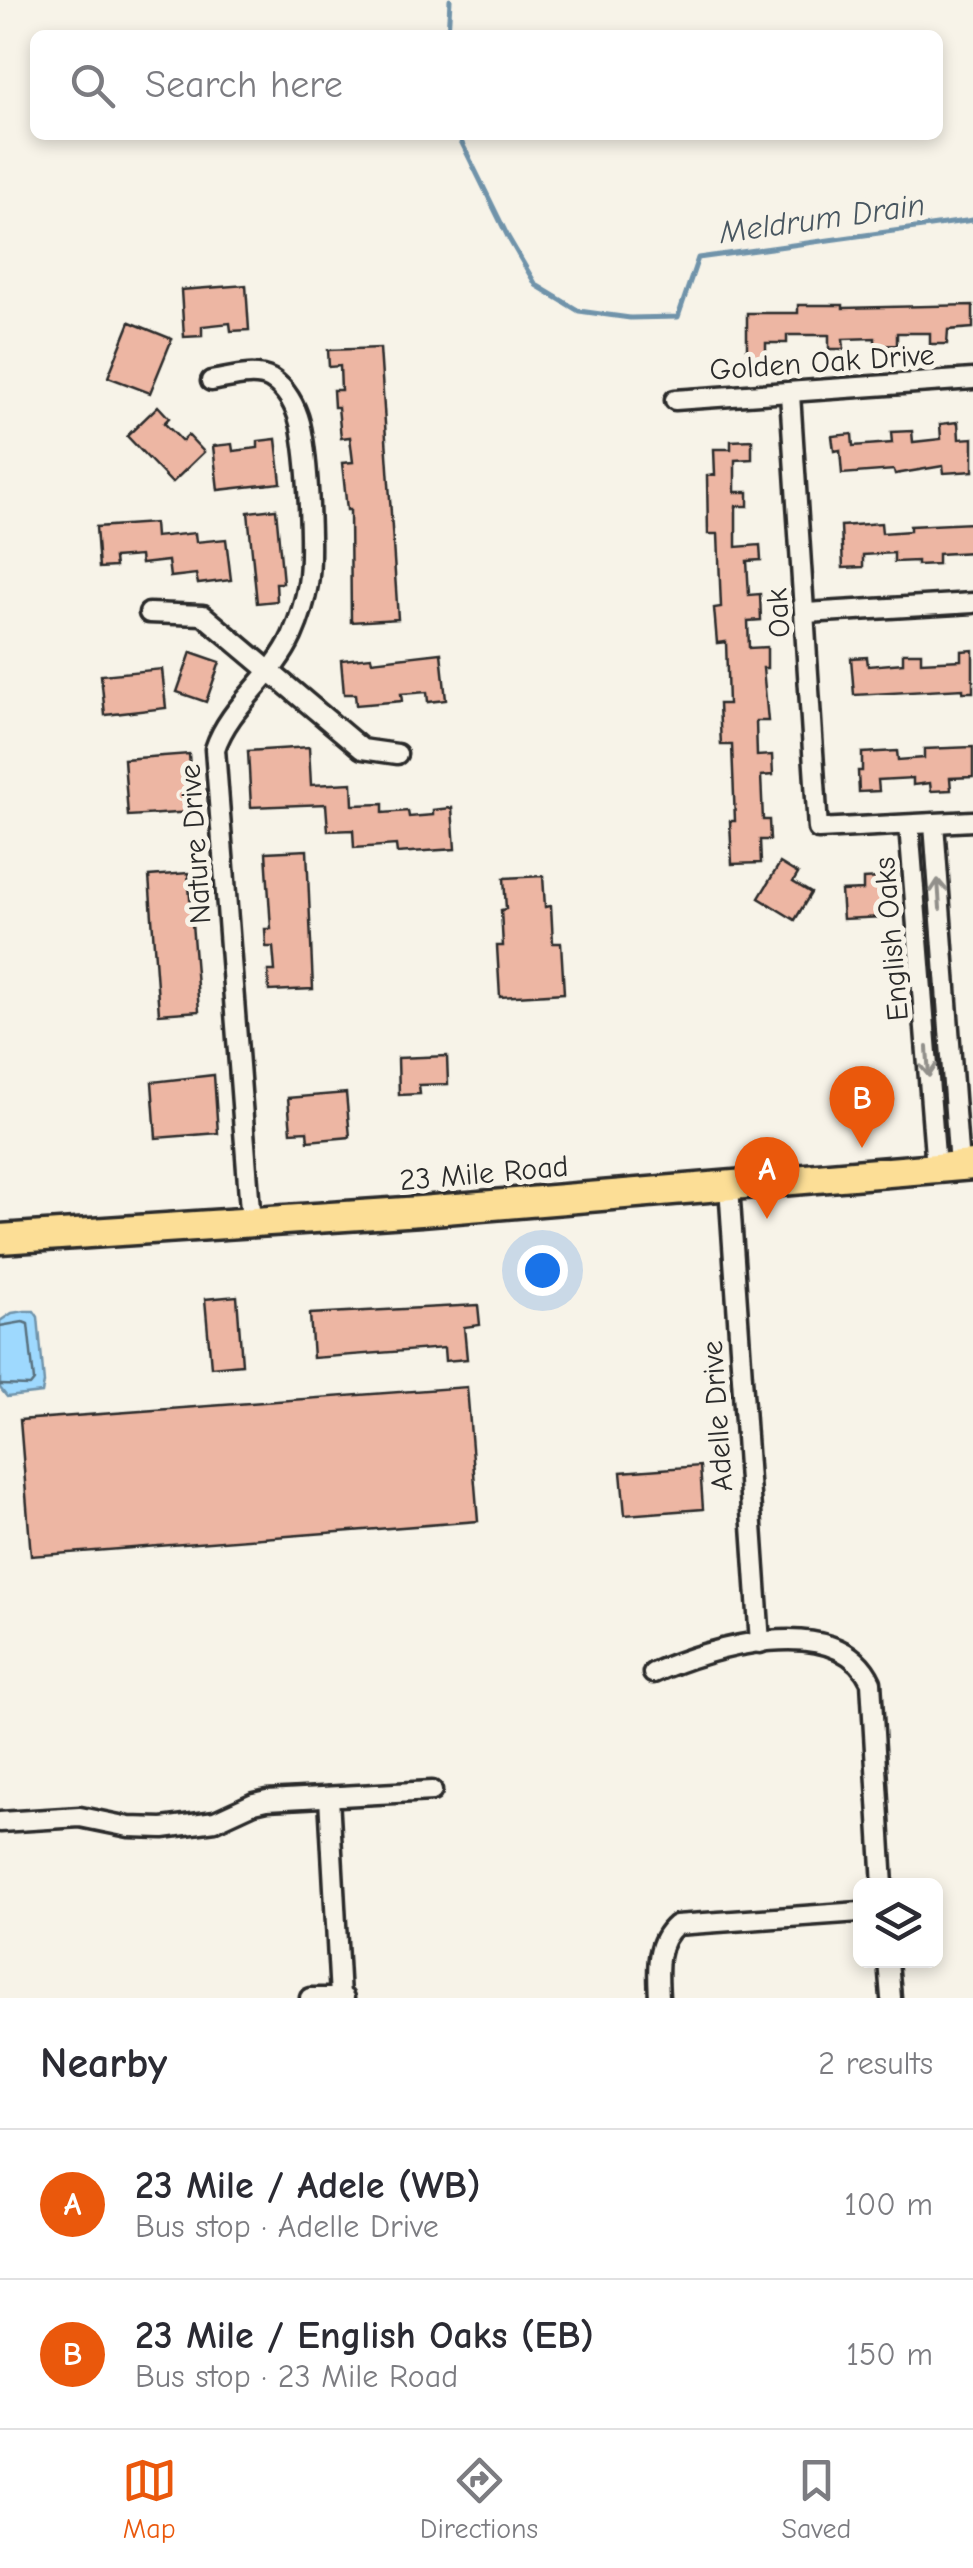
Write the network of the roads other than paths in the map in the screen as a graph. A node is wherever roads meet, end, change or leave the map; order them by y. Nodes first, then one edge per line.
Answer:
1 (973, 379) edge
2 (211, 381) dead end
3 (790, 394) junction
4 (675, 400) dead end
5 (973, 602) edge
6 (149, 613) dead end
7 (806, 614) junction
8 (272, 672) junction
9 (397, 754) dead end
10 (973, 821) edge
11 (934, 824) junction
12 (909, 825) junction
13 (818, 829) joint
14 (956, 1166) edge
15 (730, 1186) junction
16 (251, 1223) junction
17 (0, 1239) edge
18 (760, 1643) junction
19 (653, 1673) dead end
20 (432, 1792) dead end
21 (329, 1798) junction
22 (0, 1822) edge
23 (883, 1878) edge
24 (853, 1913) edge
25 (889, 1968) edge
26 (310, 1998) edge
27 (342, 1998) edge
28 (659, 1998) edge
29 (891, 1998) edge

1 - 3 street, Golden Oak Drive
2 - 8 street, Nature Drive
3 - 4 street, Golden Oak Drive
3 - 7 street, Oak
5 - 7 street
6 - 8 street
7 - 13 street, Oak
8 - 9 street
8 - 16 street, Nature Drive
10 - 11 street, English Oaks
11 - 12 street, English Oaks
14 -> 11 street, English Oaks
12 - 13 street, English Oaks
12 -> 14 street, English Oaks
14 - 15 main road, 23 Mile Road
15 - 16 main road, 23 Mile Road
15 - 18 street, Adelle Drive
16 - 17 main road, 23 Mile Road
18 - 19 street
18 - 23 street
20 - 21 street
21 - 22 street
21 - 27 street
24 - 28 street
25 - 29 street
26 - 27 street

